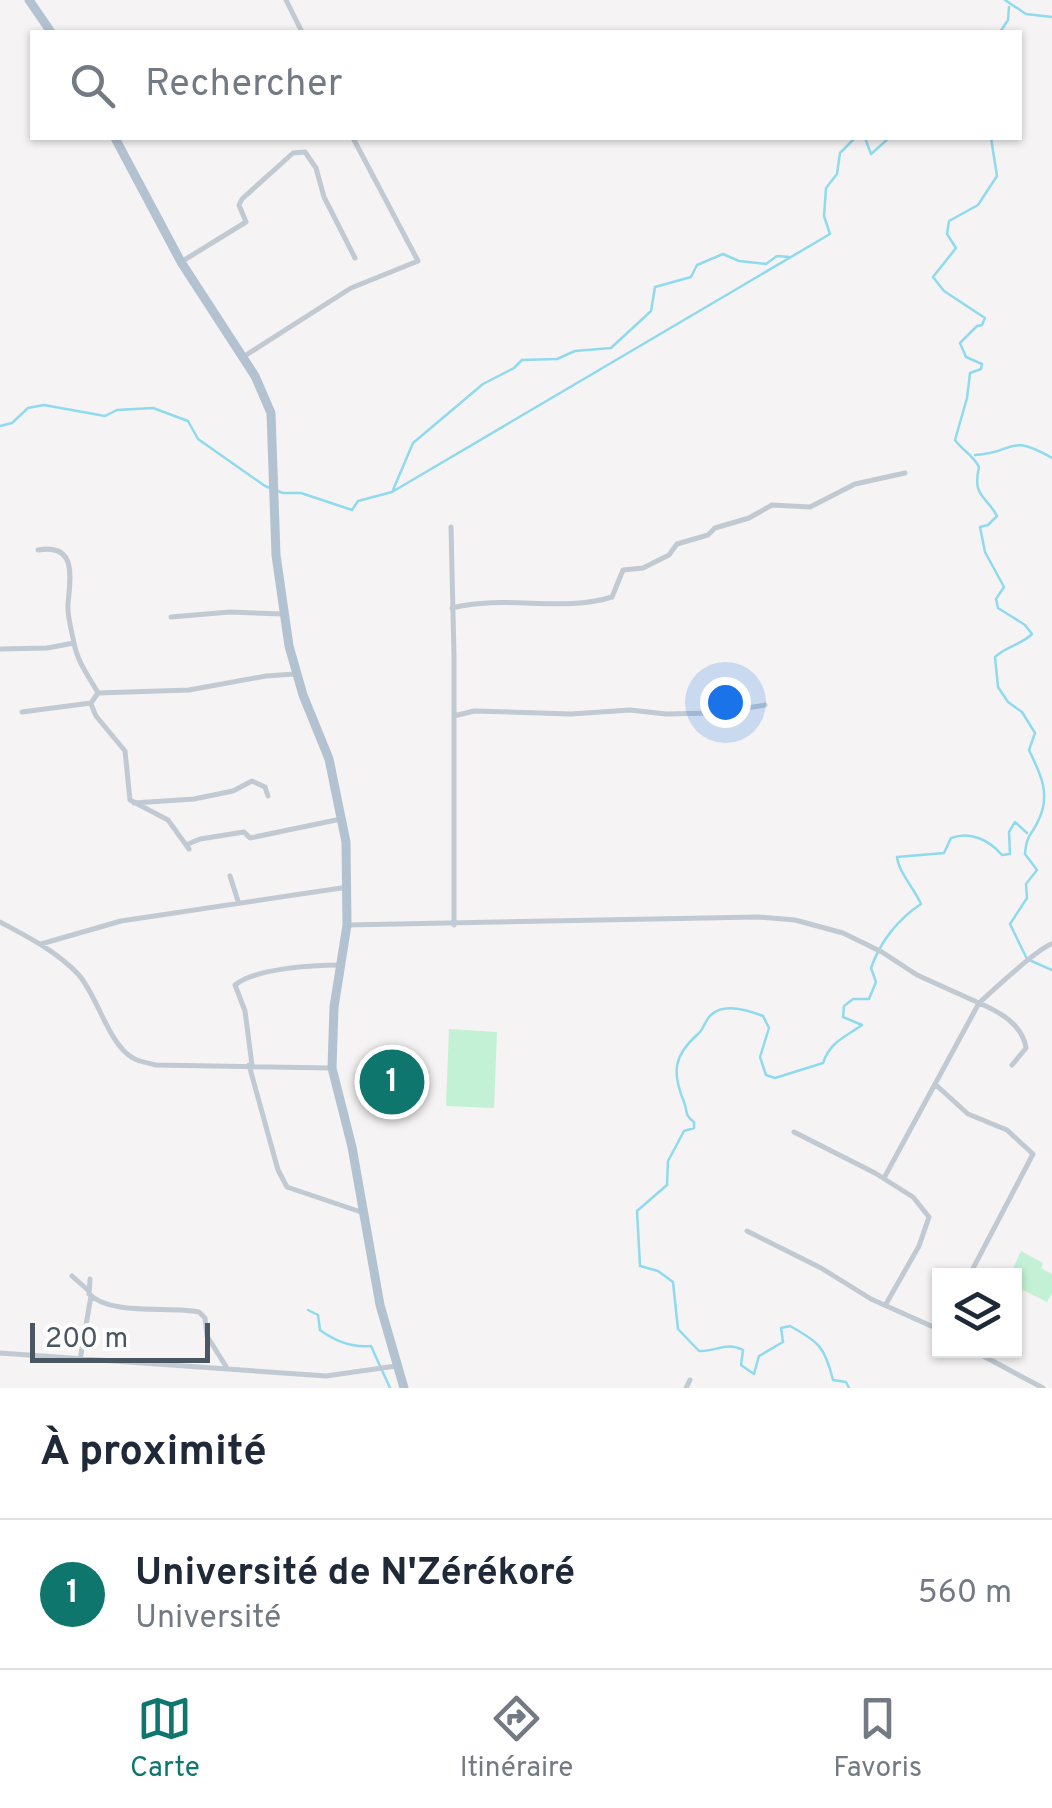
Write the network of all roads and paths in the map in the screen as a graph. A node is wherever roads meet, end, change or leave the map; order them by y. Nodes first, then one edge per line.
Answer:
1 (29, 0) edge
2 (286, 0) edge
3 (51, 30) edge
4 (301, 30) edge
5 (116, 140) edge
6 (354, 140) edge
7 (355, 258) dead end
8 (181, 262) junction
9 (243, 356) junction
10 (905, 472) dead end
11 (450, 527) dead end
12 (38, 550) dead end
13 (452, 608) junction
14 (283, 614) junction
15 (171, 617) dead end
16 (74, 643) junction
17 (0, 649) edge
18 (296, 674) junction
19 (98, 693) junction
20 (90, 703) junction
21 (766, 705) dead end
22 (22, 712) dead end
23 (454, 716) junction
24 (268, 796) dead end
25 (134, 802) junction
26 (344, 819) junction
27 (230, 876) dead end
28 (348, 887) junction
29 (238, 902) junction
30 (1, 925) edge
31 (346, 925) junction
32 (454, 926) junction
33 (42, 944) junction
34 (1052, 944) edge
35 (341, 965) junction
36 (978, 1003) junction
37 (251, 1065) junction
38 (1012, 1065) dead end
39 (332, 1068) junction
40 (936, 1085) junction
41 (794, 1132) dead end
42 (884, 1178) junction
43 (364, 1213) junction
44 (747, 1231) dead end
45 (973, 1268) edge
46 (72, 1276) dead end
47 (90, 1279) dead end
48 (90, 1294) junction
49 (886, 1304) junction
50 (932, 1326) edge
51 (0, 1353) edge
52 (987, 1358) edge
53 (80, 1360) junction
54 (396, 1366) junction
55 (227, 1368) junction
56 (690, 1380) dead end
57 (404, 1388) edge
58 (686, 1388) edge
59 (1043, 1388) edge

1 - 3 main road
2 - 4 street
5 - 8 main road
6 - 9 street
7 - 8 street
8 - 9 main road
9 - 14 main road
10 - 13 street
11 - 13 street
12 - 16 street
13 - 23 street
14 - 15 street
14 - 18 main road
16 - 17 street
16 - 19 street
18 - 19 street
18 - 26 main road
19 - 20 street
20 - 22 street
20 - 25 street
21 - 23 street
23 - 32 street
24 - 25 street
25 - 26 street
26 - 28 main road
27 - 29 street
28 - 29 street
28 - 31 main road
29 - 33 street
30 - 33 street
31 - 32 street
31 - 35 main road
32 - 36 street
33 - 37 street
34 - 36 street
35 - 37 street
35 - 39 main road
36 - 38 street
36 - 40 street
37 - 39 street
37 - 43 street
39 - 43 main road
40 - 42 street
40 - 45 street
41 - 42 street
42 - 49 street
43 - 54 main road
44 - 49 street
46 - 48 street
47 - 48 street
48 - 53 street
48 - 55 street
49 - 50 street
51 - 53 street
52 - 59 street
53 - 55 street
54 - 55 street
54 - 57 main road
56 - 58 street

